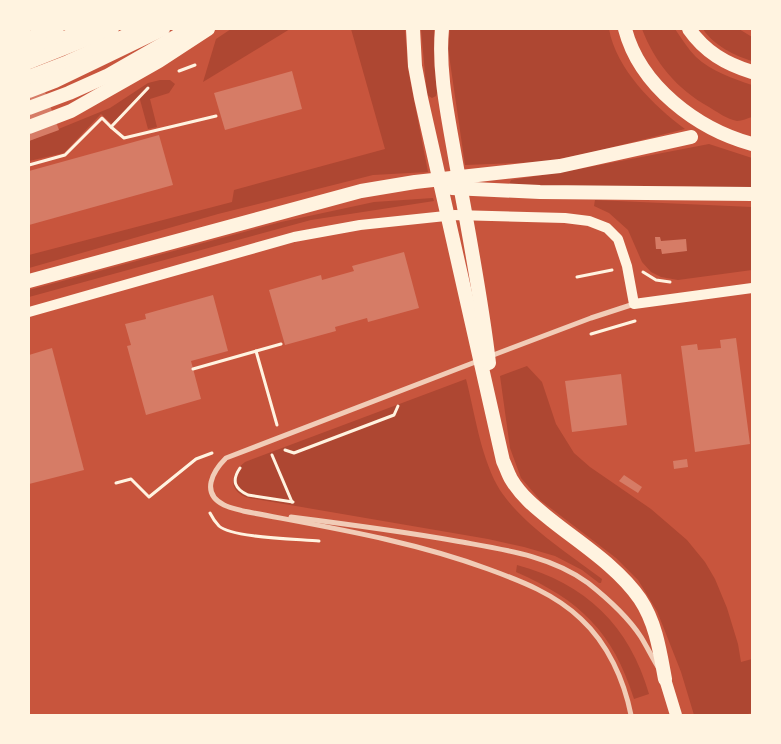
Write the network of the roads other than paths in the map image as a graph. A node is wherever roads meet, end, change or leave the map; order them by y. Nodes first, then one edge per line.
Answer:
1 (57, 29) edge
2 (88, 29) edge
3 (112, 29) edge
4 (141, 29) edge
5 (163, 29) edge
6 (189, 29) edge
7 (208, 29) edge
8 (413, 29) edge
9 (442, 29) edge
10 (625, 29) edge
11 (690, 29) edge
12 (29, 38) edge
13 (29, 52) edge
14 (29, 62) edge
15 (752, 72) edge
16 (29, 77) edge
17 (29, 91) edge
18 (29, 108) edge
19 (29, 127) edge
20 (691, 138) dead end
21 (752, 143) edge
22 (386, 186) junction
23 (752, 194) edge
24 (29, 280) edge
25 (752, 288) edge
26 (634, 304) junction
27 (29, 312) edge
28 (496, 428) junction
29 (243, 511) junction
30 (665, 679) junction
31 (631, 715) edge
32 (676, 715) edge

1 - 12 highway
2 - 13 highway
3 - 14 highway
4 - 16 highway
5 - 17 highway
6 - 18 highway
7 - 19 highway
8 - 28 highway
9 - 28 highway
10 - 21 highway
11 - 15 highway
20 - 22 highway
22 - 23 highway
22 - 24 highway
25 - 26 main road
26 - 27 main road
26 - 29 street
28 - 30 highway
29 - 30 street
29 - 31 street
30 - 32 main road

